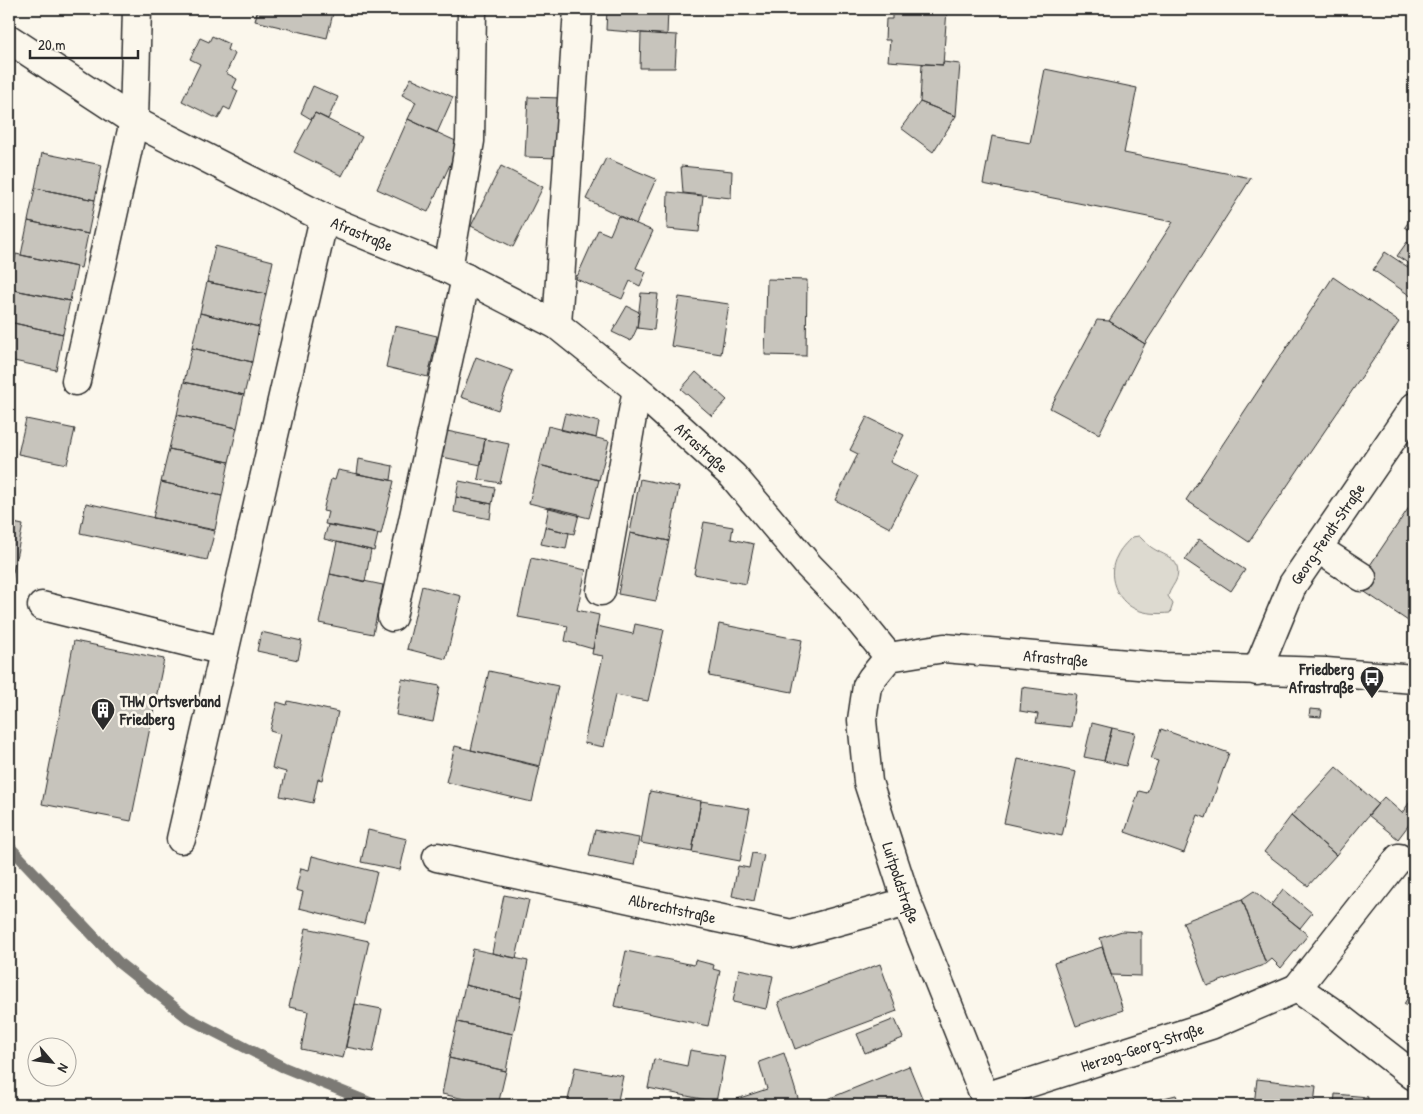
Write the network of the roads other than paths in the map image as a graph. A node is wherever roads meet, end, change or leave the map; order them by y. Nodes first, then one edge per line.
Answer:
1 (137, 9) edge
2 (472, 9) edge
3 (578, 9) edge
4 (9, 39) edge
5 (134, 121) junction
6 (324, 218) junction
7 (457, 273) junction
8 (557, 325) junction
9 (76, 381) dead end
10 (637, 389) junction
11 (1414, 407) edge
12 (1317, 548) junction
13 (1362, 577) dead end
14 (601, 591) dead end
15 (42, 606) dead end
16 (392, 617) dead end
17 (224, 651) junction
18 (889, 657) junction
19 (1257, 670) junction
20 (1414, 679) edge
21 (181, 839) dead end
22 (437, 857) dead end
23 (1399, 858) dead end
24 (907, 902) junction
25 (1297, 988) junction
26 (1414, 1076) edge
27 (986, 1101) edge

1 - 5 street
2 - 7 street
3 - 8 street
4 - 5 street, Afrastraße
5 - 6 street, Afrastraße
5 - 9 street
6 - 7 street, Afrastraße
6 - 17 street
7 - 8 street, Afrastraße
7 - 16 street
8 - 10 street, Afrastraße
10 - 14 street
10 - 18 street, Afrastraße
11 - 12 street, Georg-Fendt-Straße
12 - 13 street
12 - 19 street, Georg-Fendt-Straße
15 - 17 street
17 - 21 street
18 - 19 street, Afrastraße
18 - 24 street, Luitpoldstraße
19 - 20 street, Afrastraße
22 - 24 street, Albrechtstraße
23 - 25 street, Herzog-Georg-Straße
24 - 27 street, Luitpoldstraße
25 - 26 street
25 - 27 street, Herzog-Georg-Straße

